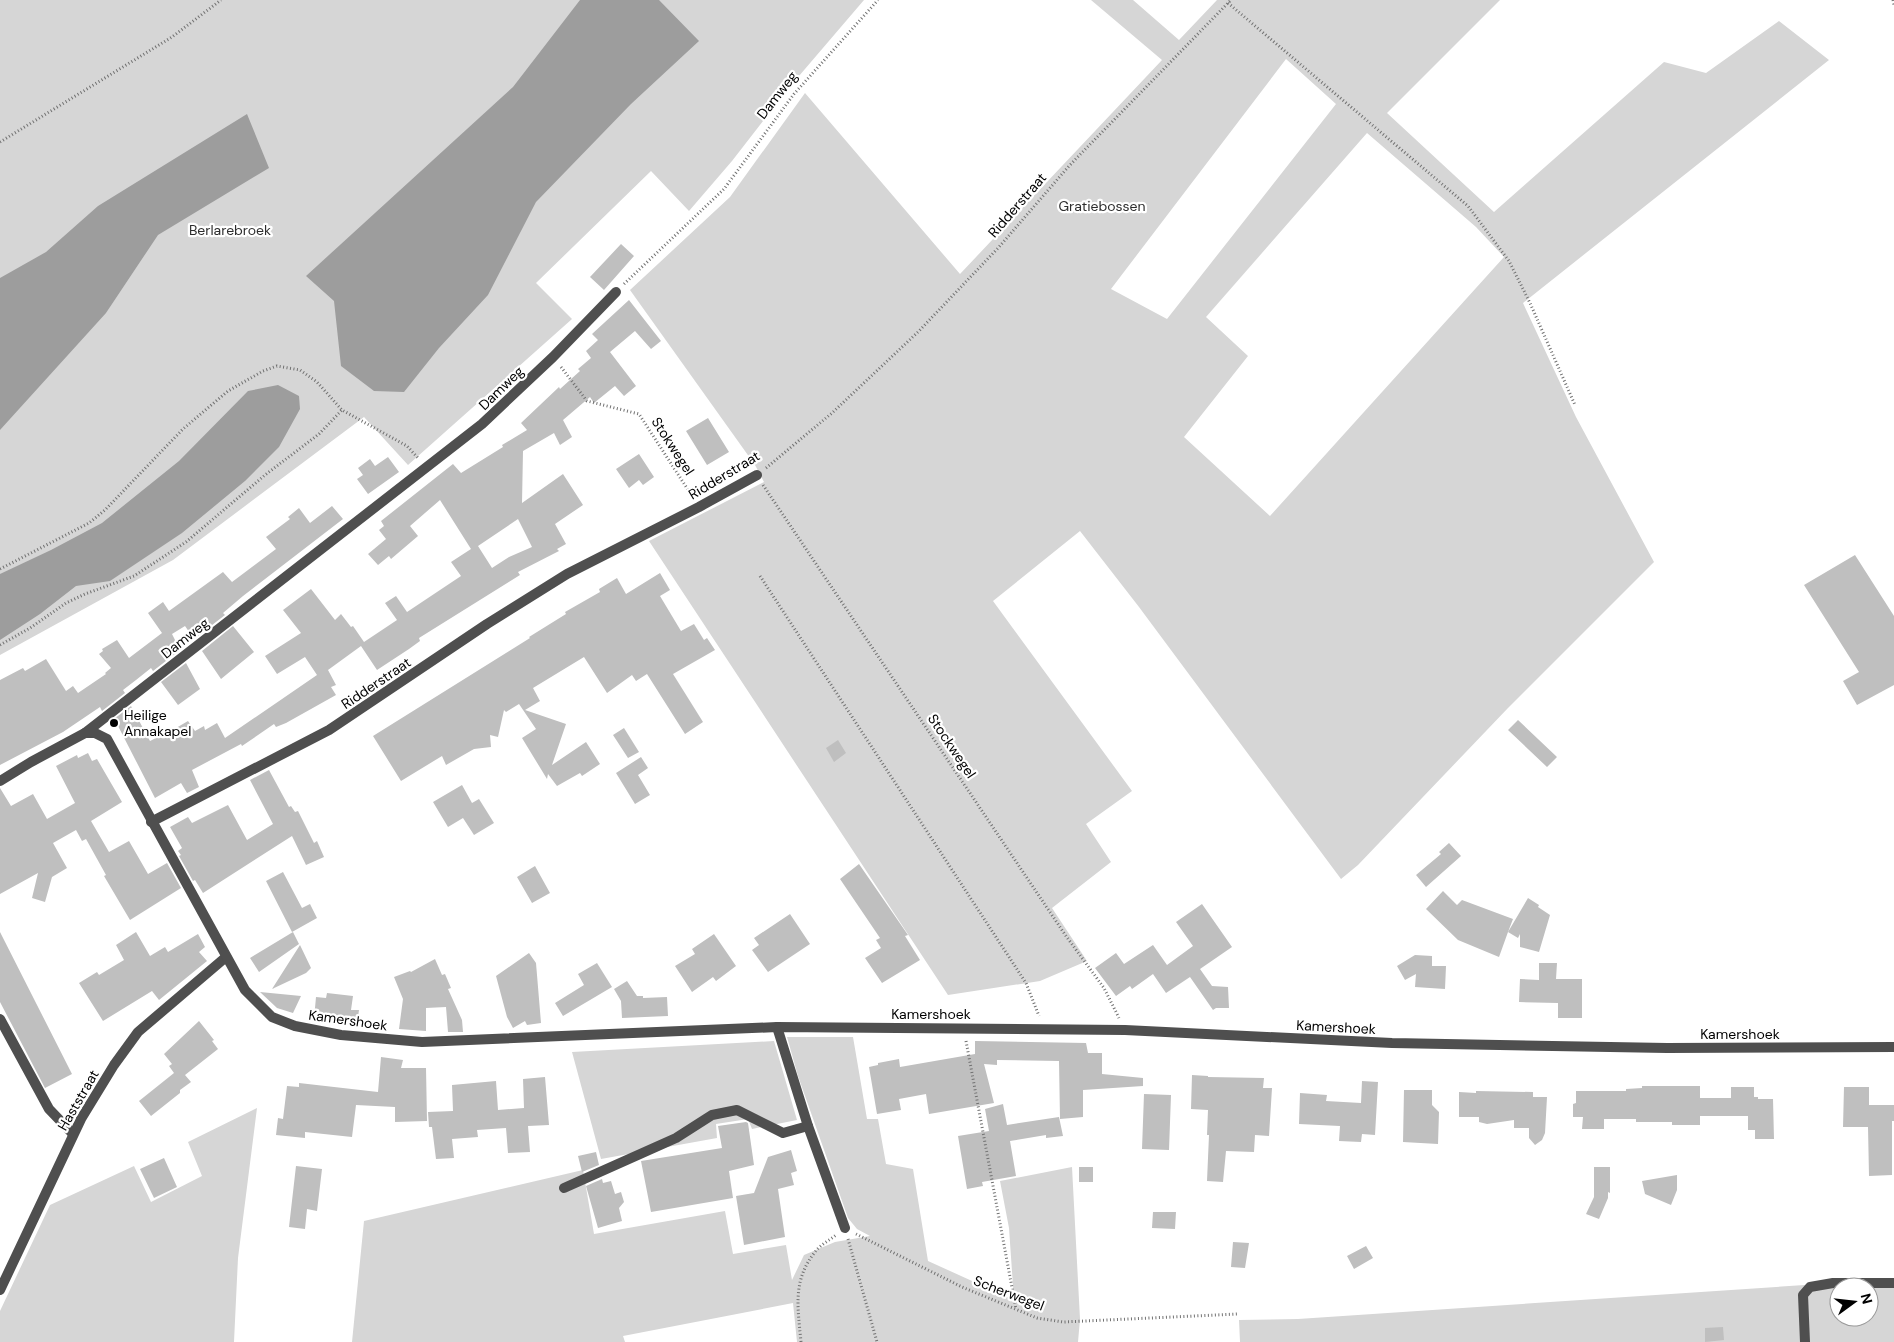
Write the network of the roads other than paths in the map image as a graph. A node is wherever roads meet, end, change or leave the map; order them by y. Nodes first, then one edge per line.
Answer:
1 (616, 292) road end
2 (756, 475) road end
3 (84, 733) junction
4 (0, 781) edge
5 (151, 822) junction
6 (226, 957) junction
7 (0, 1019) edge
8 (777, 1027) junction
9 (1894, 1047) edge
10 (808, 1126) junction
11 (73, 1134) junction
12 (564, 1188) dead end
13 (845, 1228) road end
14 (1894, 1283) edge
15 (0, 1290) edge
16 (1805, 1342) edge

1 - 3 street, Damweg
2 - 5 street, Ridderstraat
3 - 4 street
3 - 5 street, Kamershoek
5 - 6 street, Kamershoek
6 - 8 street, Kamershoek
6 - 11 street, Haststraat
7 - 11 street
8 - 9 street, Kamershoek
8 - 10 street
10 - 12 street
10 - 13 street
11 - 15 street, Haststraat
14 - 16 street

